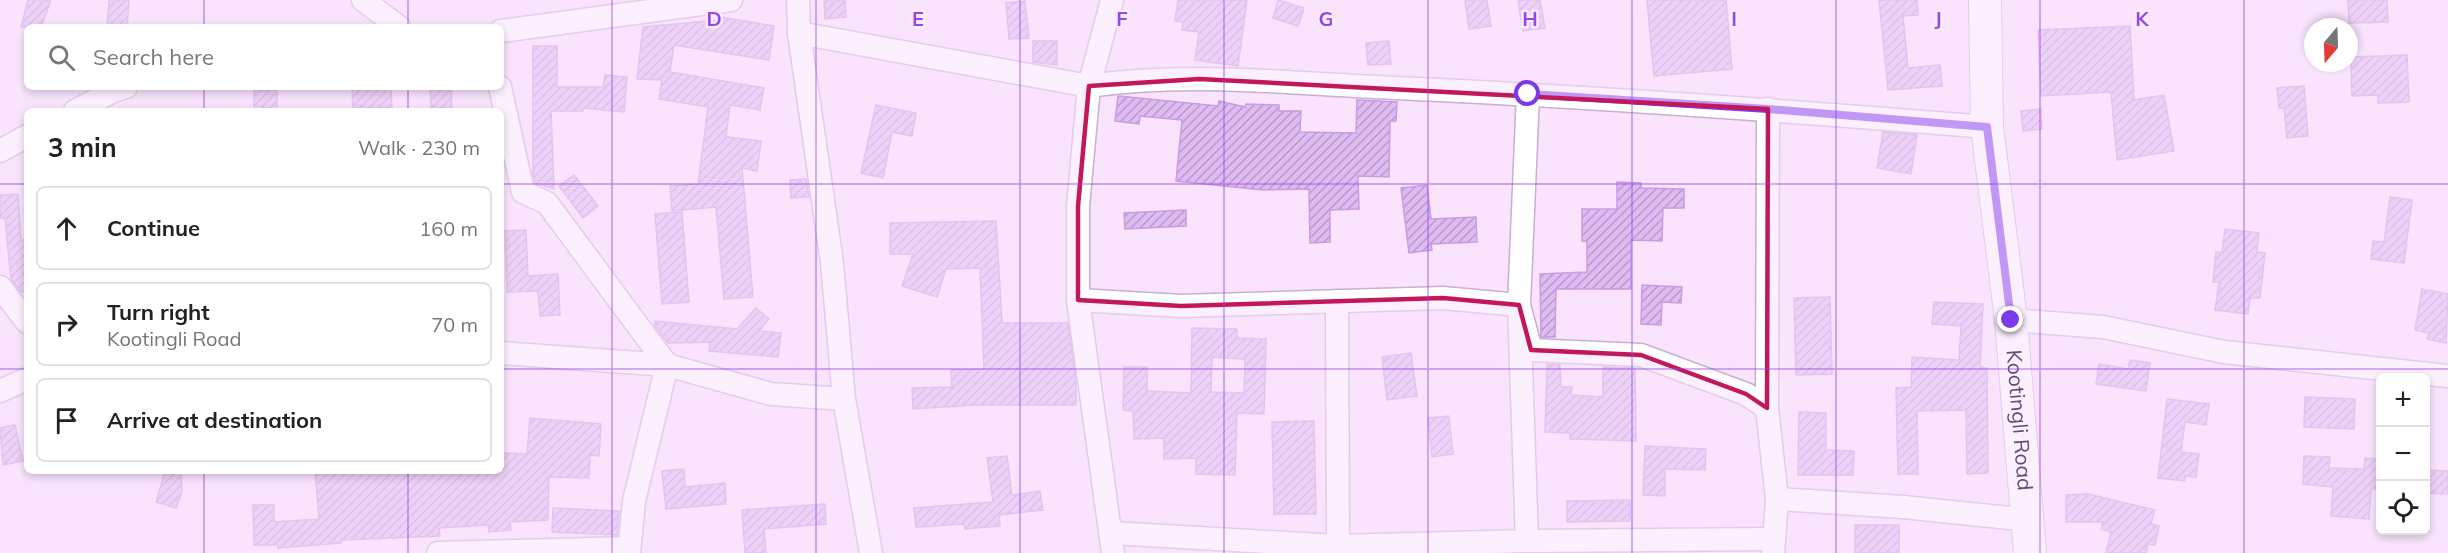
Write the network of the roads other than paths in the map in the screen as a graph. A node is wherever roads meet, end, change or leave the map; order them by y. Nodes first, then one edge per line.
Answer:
1 (363, 0) edge
2 (731, 0) edge
3 (798, 0) edge
4 (1112, 0) edge
5 (1984, 0) edge
6 (395, 24) edge
7 (504, 31) edge
8 (799, 33) junction
9 (1089, 86) junction
10 (113, 90) edge
11 (501, 90) edge
12 (1528, 94) junction
13 (80, 108) edge
14 (1768, 109) junction
15 (1987, 127) junction
16 (24, 138) edge
17 (0, 151) edge
18 (0, 287) edge
19 (1078, 300) junction
20 (1337, 301) junction
21 (1519, 305) junction
22 (24, 318) edge
23 (2011, 320) junction
24 (504, 353) edge
25 (667, 365) junction
26 (2448, 376) edge
27 (24, 380) edge
28 (0, 390) edge
29 (844, 399) junction
30 (1767, 408) junction
31 (1777, 499) junction
32 (2029, 520) junction
33 (1527, 542) junction
34 (1112, 543) edge
35 (1773, 546) edge
36 (628, 550) edge
37 (1338, 550) edge
38 (438, 553) edge
39 (871, 553) edge
40 (2030, 553) edge

1 - 6 street
2 - 7 street
3 - 8 street
4 - 9 street
5 - 15 street, Kootingli Road
8 - 9 street
8 - 29 street
9 - 12 street
9 - 19 street
10 - 13 street
11 - 25 street
12 - 14 street
12 - 21 street
14 - 15 street
14 - 30 street
15 - 23 street, Kootingli Road
16 - 17 street
18 - 22 street
19 - 20 street
19 - 34 street
20 - 21 street
20 - 37 street
21 - 30 street
21 - 33 street
23 - 26 street
23 - 32 street, Kootingli Road
24 - 25 street
25 - 29 street
25 - 36 street
27 - 28 street
29 - 39 street
30 - 31 street
31 - 32 street
31 - 35 street
32 - 40 street, Kootingli Road
33 - 35 street
33 - 37 street
34 - 37 street
36 - 38 street

